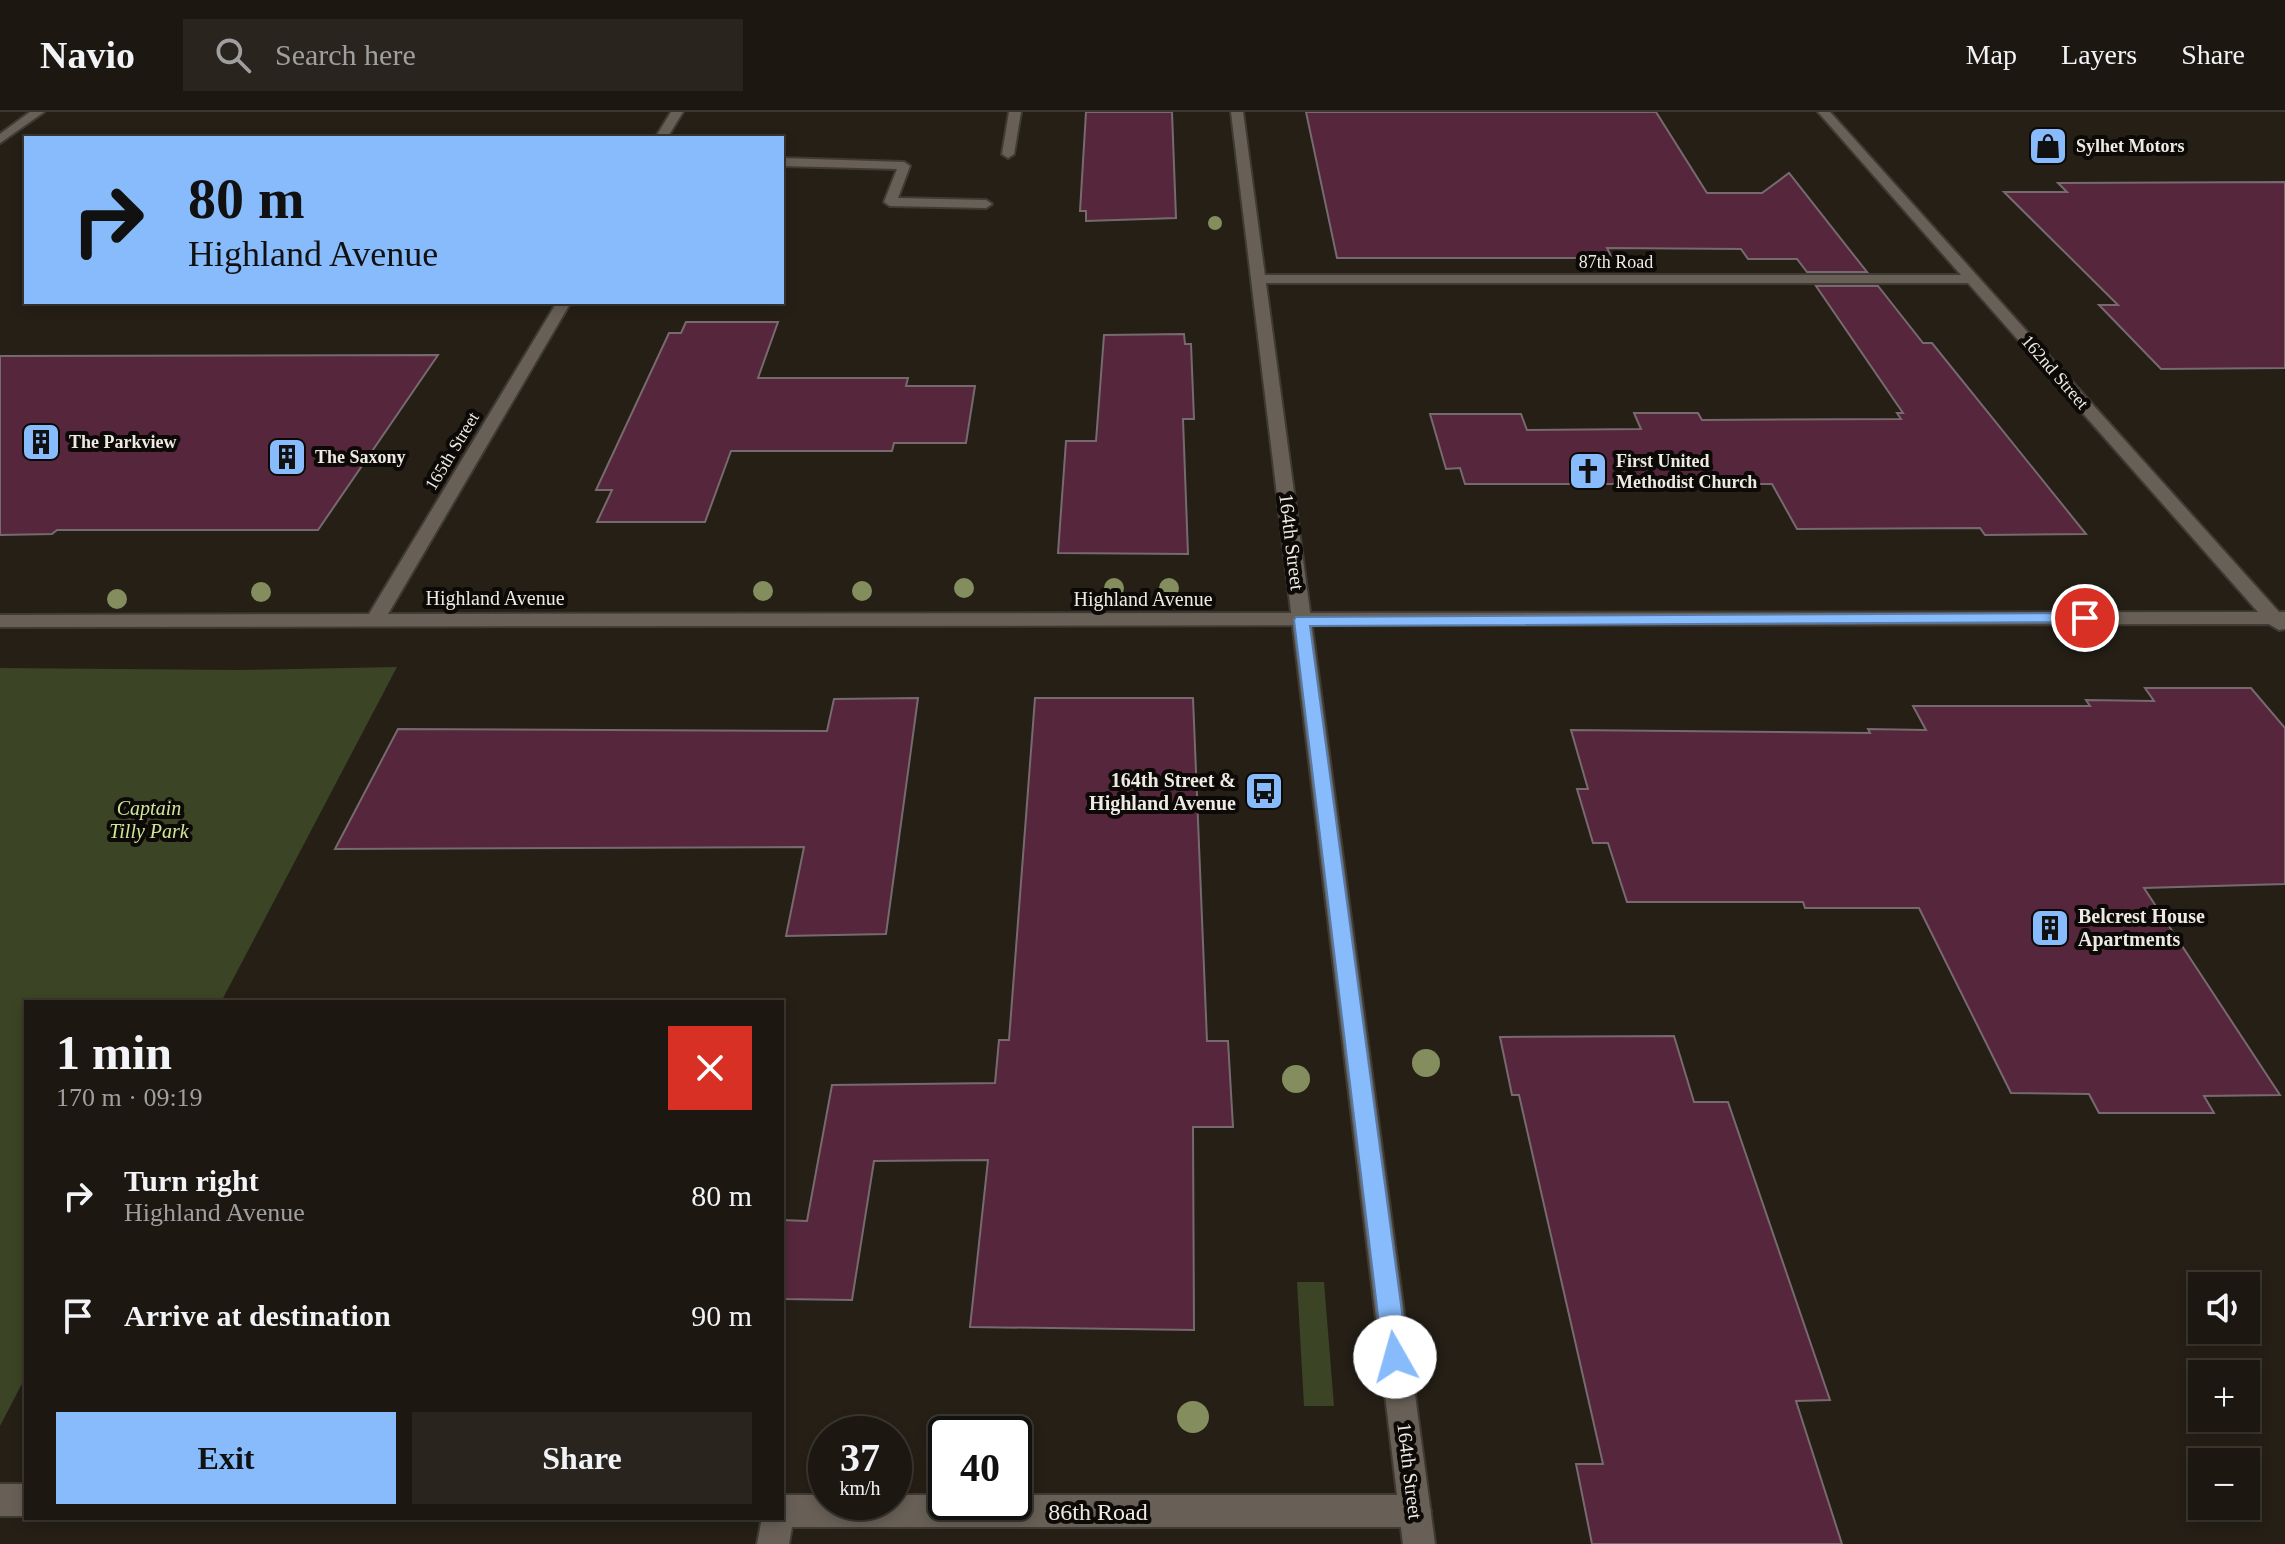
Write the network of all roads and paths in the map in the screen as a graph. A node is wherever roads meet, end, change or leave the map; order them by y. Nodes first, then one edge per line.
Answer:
1 (38, 112) edge
2 (677, 112) edge
3 (1015, 112) edge
4 (1237, 112) edge
5 (1824, 112) edge
6 (662, 136) edge
7 (0, 139) edge
8 (1008, 154) dead end
9 (784, 162) edge
10 (986, 204) dead end
11 (1258, 279) junction
12 (1973, 279) junction
13 (563, 304) edge
14 (375, 620) junction
15 (1301, 620) junction
16 (0, 621) edge
17 (2281, 622) edge
18 (0, 1500) edge
19 (24, 1500) edge
20 (784, 1511) edge
21 (1415, 1511) junction
22 (778, 1520) edge
23 (773, 1544) edge
24 (1419, 1544) edge

1 - 7 street
2 - 6 street
3 - 8 street
4 - 11 street, 164th Street
5 - 12 street, 162nd Street
9 - 10 street
11 - 12 street, 87th Road
11 - 15 street, 164th Street
12 - 17 street, 162nd Street
13 - 14 street, 165th Street
14 - 15 street, Highland Avenue
14 - 16 street, Highland Avenue
15 - 17 street, Highland Avenue
15 - 21 street, 164th Street
18 - 19 street
20 - 21 street, 86th Road
21 - 24 street, 164th Street
22 - 23 street

